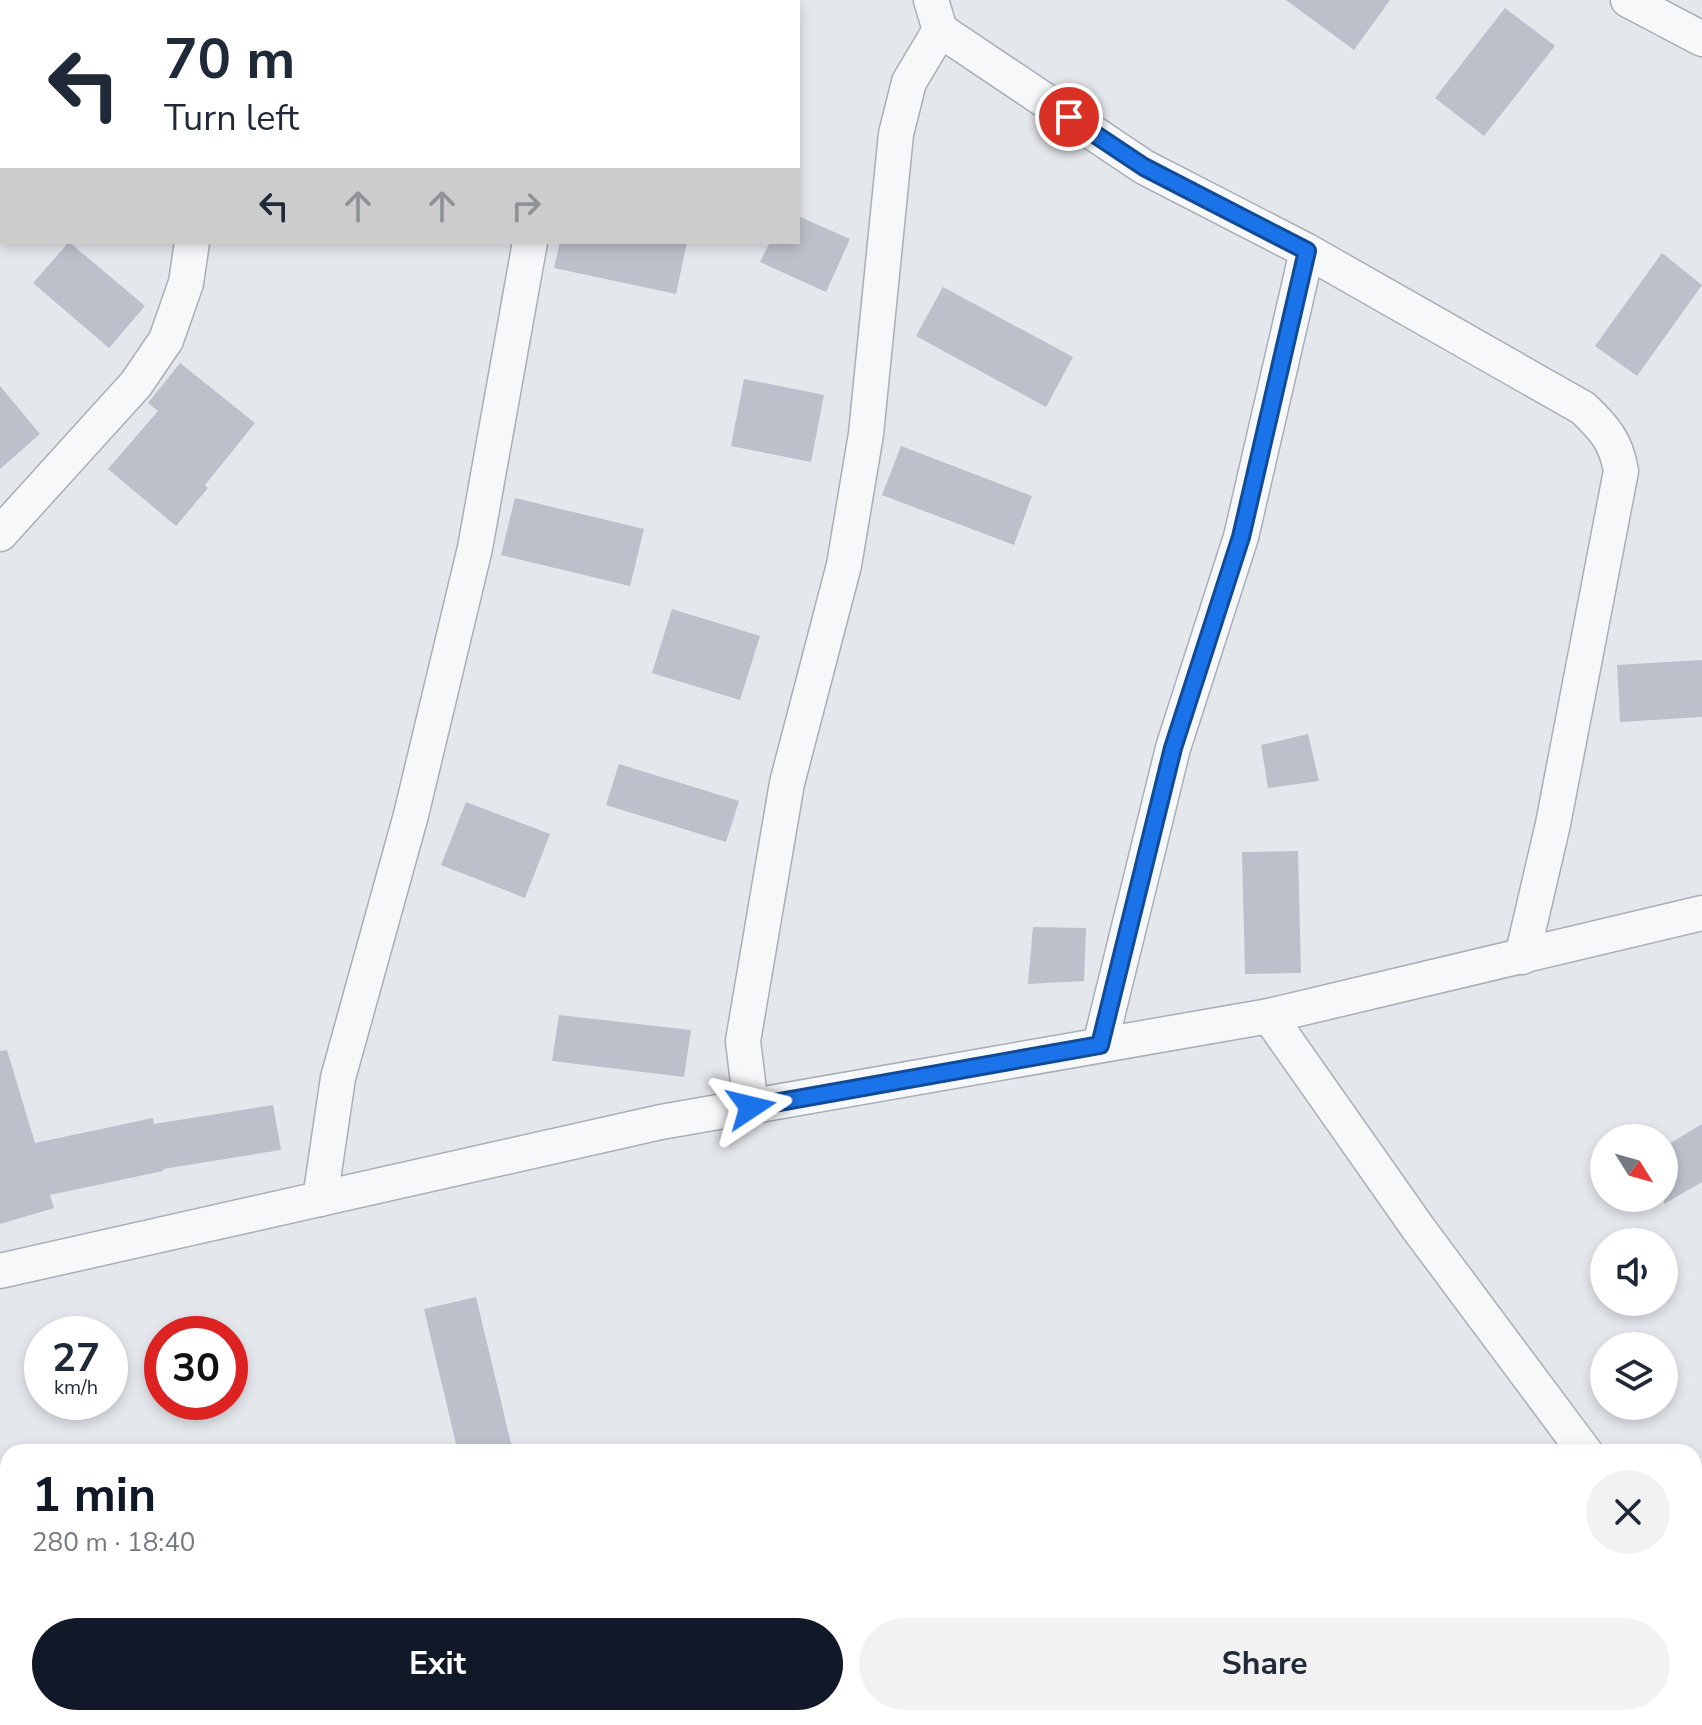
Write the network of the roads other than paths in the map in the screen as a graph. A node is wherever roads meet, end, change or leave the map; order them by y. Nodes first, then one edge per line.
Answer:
1 (1628, 0) edge
2 (935, 15) edge
3 (1702, 39) edge
4 (192, 244) edge
5 (530, 244) edge
6 (1307, 251) junction
7 (0, 534) edge
8 (1697, 924) edge
9 (1522, 957) junction
10 (1269, 1016) junction
11 (1100, 1045) junction
12 (751, 1107) junction
13 (320, 1199) junction
14 (0, 1271) edge
15 (1579, 1444) edge

1 - 3 street
2 - 6 street
2 - 12 street
4 - 7 street
5 - 13 street
6 - 9 street
6 - 11 street
8 - 9 street
9 - 10 street
10 - 11 street
10 - 15 street
11 - 12 street
12 - 13 street
13 - 14 street

